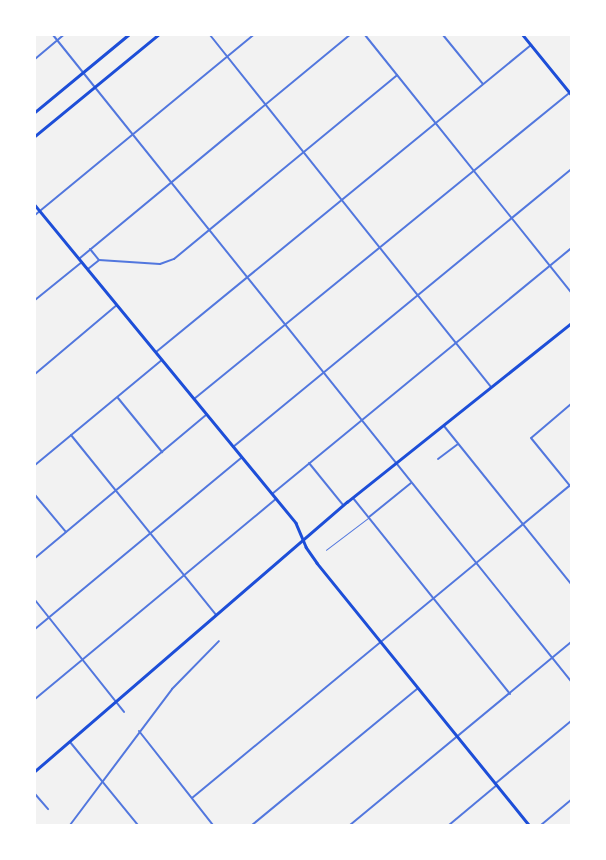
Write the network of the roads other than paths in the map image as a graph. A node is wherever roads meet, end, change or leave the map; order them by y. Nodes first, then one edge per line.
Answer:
1 (53, 35) edge
2 (64, 35) edge
3 (128, 35) edge
4 (158, 35) edge
5 (210, 35) edge
6 (253, 35) edge
7 (350, 35) edge
8 (365, 35) edge
9 (443, 35) edge
10 (523, 35) edge
11 (58, 40) junction
12 (531, 45) junction
13 (227, 56) junction
14 (35, 59) edge
15 (83, 72) junction
16 (398, 75) junction
17 (483, 84) junction
18 (95, 87) junction
19 (570, 92) edge
20 (266, 105) junction
21 (35, 112) edge
22 (435, 122) junction
23 (133, 135) junction
24 (35, 136) edge
25 (303, 153) junction
26 (571, 169) edge
27 (474, 170) junction
28 (171, 182) junction
29 (341, 200) junction
30 (35, 205) edge
31 (40, 210) junction
32 (35, 215) edge
33 (512, 217) junction
34 (209, 230) junction
35 (379, 248) junction
36 (571, 248) edge
37 (90, 250) junction
38 (79, 258) junction
39 (99, 260) junction
40 (82, 262) junction
41 (550, 266) junction
42 (88, 269) junction
43 (247, 277) junction
44 (571, 292) edge
45 (417, 295) junction
46 (35, 300) edge
47 (118, 305) junction
48 (571, 323) edge
49 (285, 325) junction
50 (456, 344) junction
51 (156, 352) junction
52 (162, 360) junction
53 (323, 372) junction
54 (35, 374) edge
55 (491, 387) junction
56 (117, 397) junction
57 (194, 399) junction
58 (571, 404) edge
59 (207, 414) junction
60 (361, 420) junction
61 (442, 425) junction
62 (71, 435) junction
63 (458, 444) junction
64 (233, 446) junction
65 (162, 452) junction
66 (242, 458) junction
67 (438, 459) dead end
68 (395, 462) junction
69 (309, 463) junction
70 (35, 465) edge
71 (411, 483) junction
72 (571, 486) edge
73 (116, 490) junction
74 (272, 494) junction
75 (35, 495) edge
76 (353, 497) junction
77 (276, 499) junction
78 (343, 505) junction
79 (369, 517) junction
80 (523, 525) junction
81 (66, 532) junction
82 (151, 532) junction
83 (303, 538) junction
84 (326, 550) dead end
85 (35, 558) edge
86 (476, 563) junction
87 (184, 575) junction
88 (571, 584) edge
89 (434, 597) junction
90 (35, 600) edge
91 (216, 615) junction
92 (49, 618) junction
93 (35, 629) edge
94 (380, 641) junction
95 (219, 642) dead end
96 (571, 642) edge
97 (552, 658) junction
98 (82, 660) junction
99 (571, 681) edge
100 (418, 688) junction
101 (510, 694) junction
102 (35, 699) edge
103 (116, 703) junction
104 (124, 712) dead end
105 (571, 721) edge
106 (139, 731) junction
107 (457, 736) junction
108 (70, 742) junction
109 (35, 771) edge
110 (102, 780) junction
111 (496, 784) junction
112 (35, 794) edge
113 (192, 798) junction
114 (571, 800) edge
115 (48, 809) dead end
116 (70, 825) edge
117 (138, 825) edge
118 (214, 825) edge
119 (252, 825) edge
120 (350, 825) edge
121 (449, 825) edge
122 (529, 825) edge
123 (540, 825) edge

1 - 11 street
2 - 11 street
3 - 15 main road
4 - 18 main road
5 - 13 street
6 - 13 street
7 - 20 street
8 - 16 street
9 - 17 street
10 - 12 main road
11 - 14 street
11 - 15 street
12 - 17 street
12 - 19 main road
13 - 20 street
13 - 23 street
15 - 18 street
15 - 21 main road
16 - 22 street
16 - 25 street
17 - 22 street
18 - 23 street
18 - 24 main road
19 - 27 street
20 - 25 street
20 - 28 street
22 - 27 street
22 - 29 street
23 - 28 street
23 - 31 street
25 - 29 street
25 - 34 street
26 - 33 street
27 - 33 street
27 - 35 street
28 - 34 street
28 - 37 street
29 - 35 street
29 - 43 street
30 - 31 main road
31 - 32 street
31 - 38 main road
33 - 41 street
33 - 45 street
34 - 39 street
34 - 43 street
35 - 45 street
35 - 49 street
36 - 41 street
37 - 38 street
37 - 39 street
38 - 40 main road
39 - 42 street
40 - 42 main road
40 - 46 street
41 - 44 street
41 - 50 street
42 - 47 main road
43 - 49 street
43 - 51 street
45 - 50 street
45 - 53 street
47 - 51 main road
47 - 54 street
48 - 55 main road
49 - 53 street
49 - 57 street
50 - 55 street
50 - 60 street
51 - 52 main road
52 - 56 street
52 - 57 main road
53 - 60 street
53 - 64 street
55 - 61 main road
56 - 62 street
56 - 65 street
57 - 59 main road
58 - 72 street
59 - 64 main road
59 - 65 street
60 - 68 street
60 - 69 street
61 - 63 street
61 - 68 main road
62 - 70 street
62 - 73 street
63 - 67 street
63 - 80 street
64 - 66 main road
65 - 73 street
66 - 74 main road
66 - 82 street
68 - 71 street
68 - 76 main road
69 - 74 street
69 - 78 street
71 - 79 street
71 - 86 street
72 - 80 street
73 - 81 street
73 - 82 street
74 - 77 main road
75 - 81 street
76 - 78 main road
76 - 79 street
77 - 83 main road
77 - 87 street
78 - 83 main road
79 - 84 lane
79 - 89 street
80 - 86 street
80 - 88 street
81 - 85 street
82 - 87 street
82 - 92 street
83 - 91 main road
83 - 94 main road
86 - 89 street
86 - 97 street
87 - 91 street
87 - 98 street
89 - 94 street
89 - 101 street
90 - 92 street
91 - 103 main road
92 - 93 street
92 - 98 street
94 - 100 main road
94 - 113 street
95 - 106 street
96 - 97 street
97 - 99 street
97 - 101 street
98 - 102 street
98 - 103 street
100 - 107 main road
100 - 119 street
101 - 107 street
103 - 104 street
103 - 108 main road
105 - 111 street
106 - 110 street
106 - 113 street
107 - 111 main road
107 - 120 street
108 - 109 main road
108 - 110 street
110 - 116 street
110 - 117 street
111 - 121 street
111 - 122 main road
112 - 115 street
113 - 118 street
114 - 123 street

